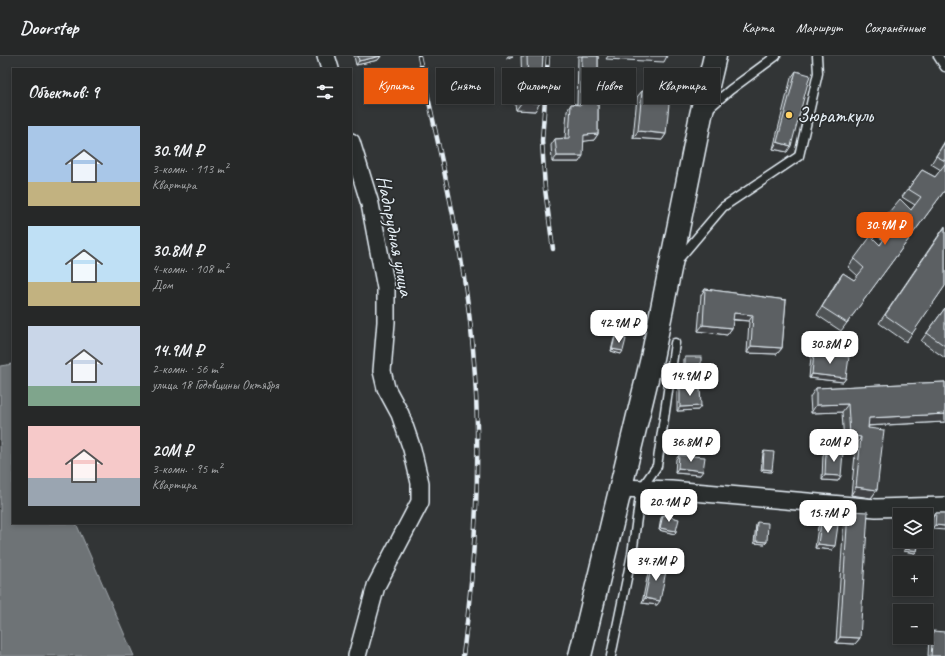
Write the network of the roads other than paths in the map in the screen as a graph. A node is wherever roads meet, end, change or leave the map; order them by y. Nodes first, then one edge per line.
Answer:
1 (326, 56) edge
2 (715, 56) edge
3 (776, 56) edge
4 (818, 56) edge
5 (938, 56) edge
6 (945, 67) edge
7 (330, 68) edge
8 (701, 115) junction
9 (352, 145) edge
10 (672, 266) junction
11 (675, 343) dead end
12 (631, 489) junction
13 (945, 506) edge
14 (357, 656) edge
15 (580, 656) edge
16 (611, 656) edge

1 - 7 street
2 - 8 main road
3 - 8 lane
4 - 10 lane
5 - 6 lane
8 - 10 main road
9 - 14 street, Надпрудная улица
10 - 12 main road
11 - 12 lane
12 - 13 street
12 - 15 main road
12 - 16 lane

